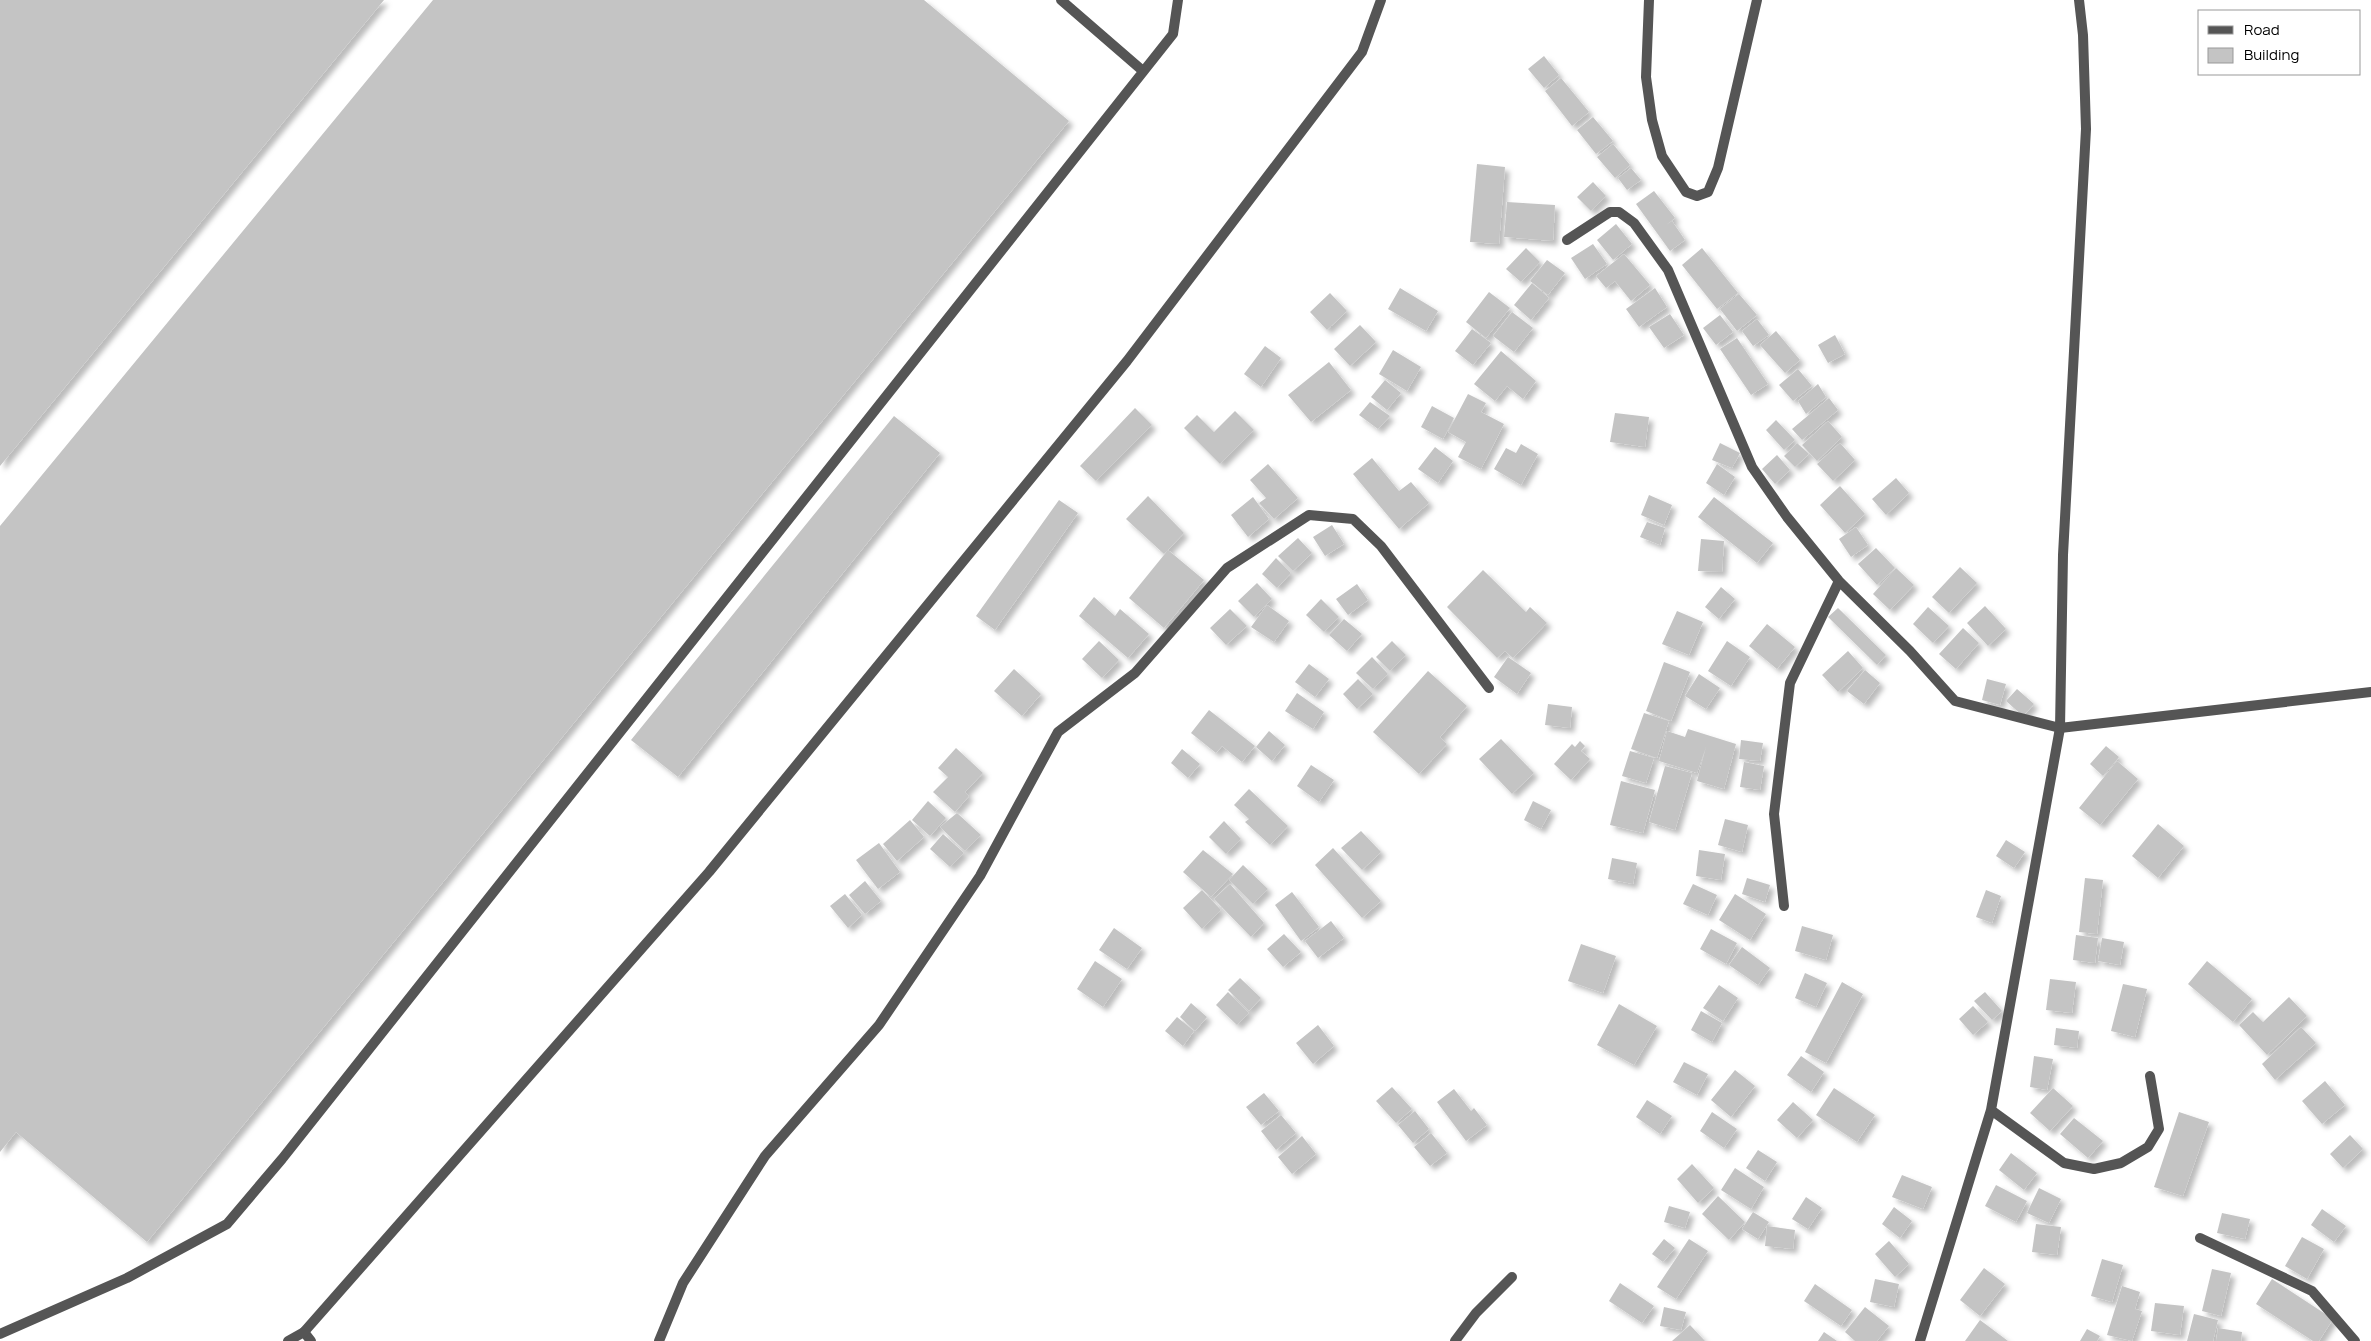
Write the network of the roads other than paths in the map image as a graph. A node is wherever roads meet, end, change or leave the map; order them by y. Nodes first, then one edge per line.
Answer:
1 (1061, 0) edge
2 (1178, 0) edge
3 (1381, 0) edge
4 (1649, 0) edge
5 (1757, 0) edge
6 (2079, 0) edge
7 (1143, 71) junction
8 (1567, 240) dead end
9 (1840, 581) junction
10 (1489, 688) dead end
11 (2371, 692) edge
12 (2060, 728) junction
13 (1784, 906) dead end
14 (2150, 1076) dead end
15 (1990, 1110) junction
16 (2200, 1238) dead end
17 (1512, 1277) dead end
18 (304, 1332) junction
19 (0, 1334) edge
20 (1919, 1340) edge
21 (288, 1341) edge
22 (311, 1341) edge
23 (659, 1341) edge
24 (1455, 1341) edge
25 (2355, 1341) edge

1 - 7 street
2 - 7 street
3 - 18 street
4 - 5 street
6 - 12 street
7 - 19 street
8 - 9 street
9 - 12 street
9 - 13 street
10 - 23 street
11 - 12 street
12 - 15 street
14 - 15 street
15 - 20 street
16 - 25 street
17 - 24 street
18 - 21 street
18 - 22 street

